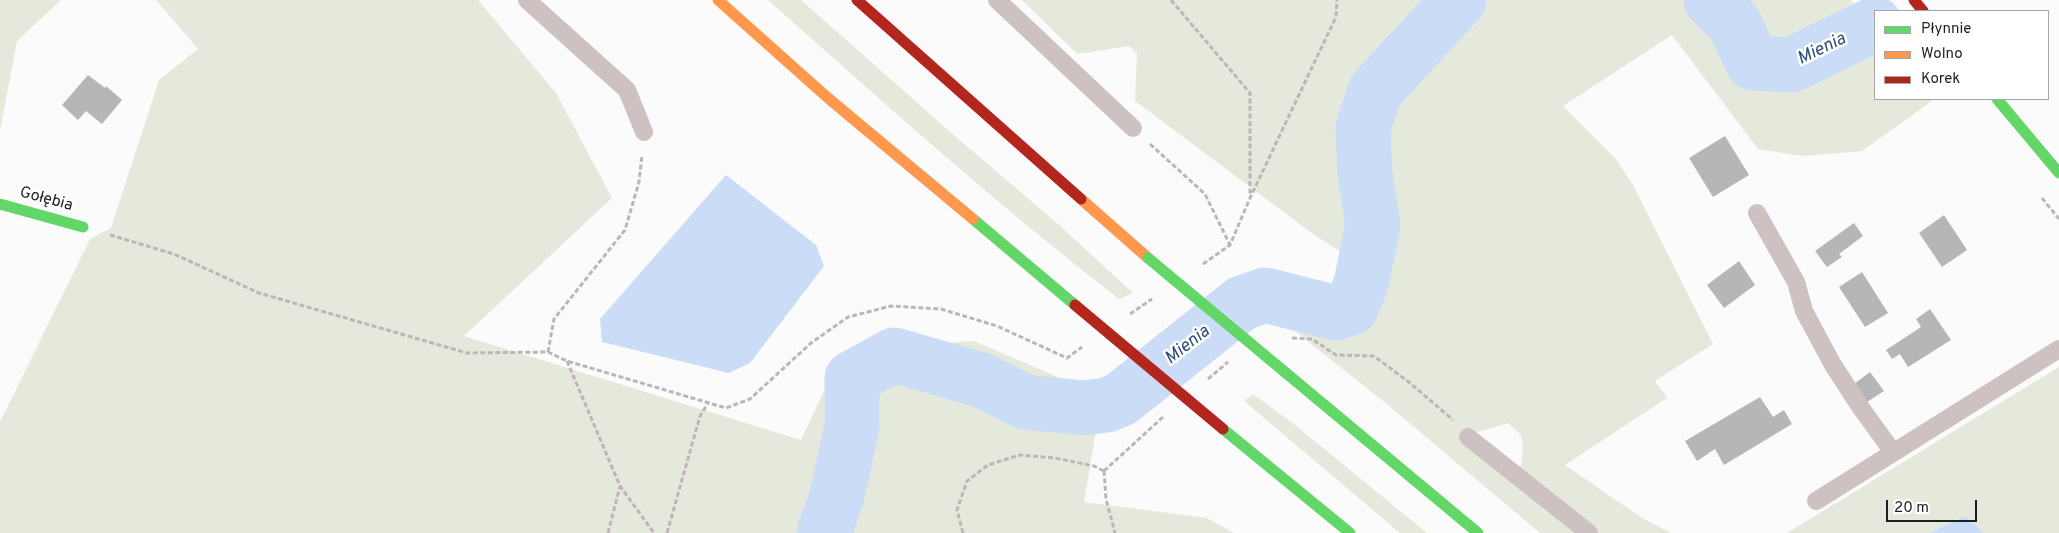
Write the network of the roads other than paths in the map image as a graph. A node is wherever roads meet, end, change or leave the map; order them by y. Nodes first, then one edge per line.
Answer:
1 (527, 0) edge
2 (718, 0) edge
3 (857, 0) edge
4 (997, 0) edge
5 (1914, 0) edge
6 (1923, 10) edge
7 (1998, 100) edge
8 (1132, 128) road end
9 (644, 132) road end
10 (2059, 173) edge
11 (0, 204) edge
12 (1757, 213) dead end
13 (83, 226) road end
14 (2059, 349) edge
15 (1468, 437) dead end
16 (1894, 452) junction
17 (1816, 501) dead end
18 (1350, 533) edge
19 (1478, 533) edge
20 (1589, 533) edge

1 - 9 lane
2 - 18 main road, bridge
3 - 19 main road, bridge
4 - 8 lane
5 - 6 main road
7 - 10 main road
11 - 13 main road, Gołębia
12 - 16 lane
14 - 16 lane
15 - 20 lane
16 - 17 lane

